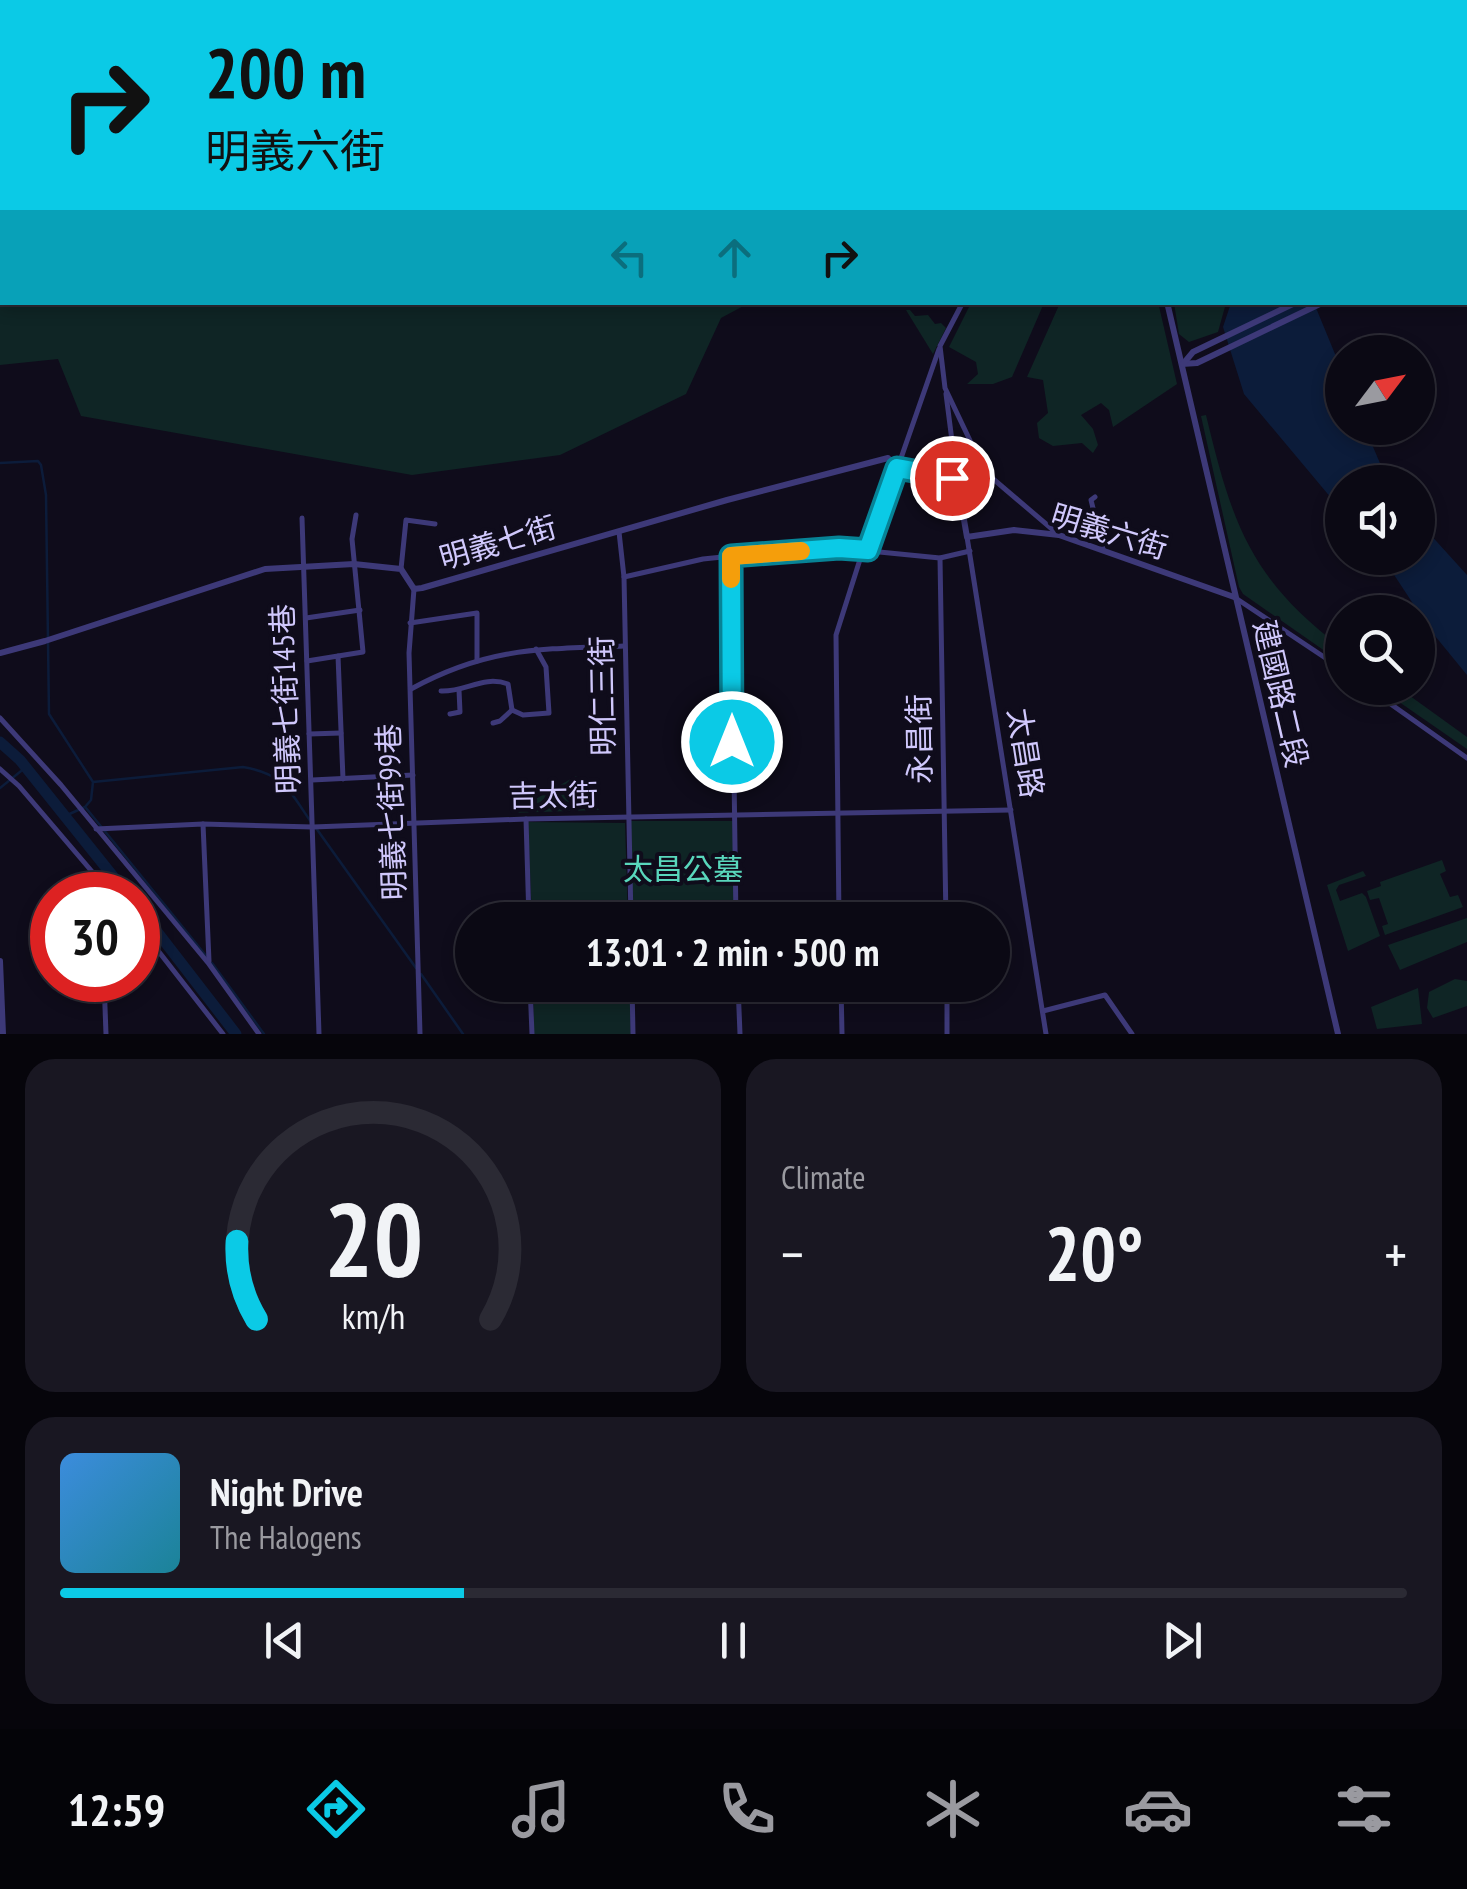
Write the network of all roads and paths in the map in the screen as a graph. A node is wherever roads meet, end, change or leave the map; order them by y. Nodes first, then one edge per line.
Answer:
1 (324, 0) edge
2 (345, 0) edge
3 (961, 305) edge
4 (1167, 305) edge
5 (1290, 305) edge
6 (1318, 305) edge
7 (940, 346) junction
8 (1182, 364) junction
9 (945, 388) junction
10 (897, 468) junction
11 (957, 480) junction
12 (1095, 498) dead end
13 (356, 515) dead end
14 (302, 518) dead end
15 (435, 524) dead end
16 (618, 532) junction
17 (1059, 534) junction
18 (968, 538) junction
19 (1102, 549) junction
20 (866, 550) junction
21 (970, 551) junction
22 (731, 556) junction
23 (940, 558) junction
24 (354, 564) junction
25 (306, 569) junction
26 (401, 569) junction
27 (624, 577) junction
28 (414, 589) junction
29 (1234, 597) junction
30 (360, 610) junction
31 (306, 618) junction
32 (410, 623) junction
33 (624, 646) junction
34 (536, 649) junction
35 (0, 653) edge
36 (338, 656) junction
37 (1325, 658) edge
38 (478, 660) junction
39 (307, 661) junction
40 (411, 690) junction
41 (459, 690) junction
42 (441, 691) dead end
43 (1392, 705) edge
44 (512, 710) junction
45 (450, 714) dead end
46 (0, 718) edge
47 (493, 723) dead end
48 (309, 734) junction
49 (341, 734) junction
50 (1467, 758) edge
51 (0, 769) edge
52 (414, 776) junction
53 (343, 779) junction
54 (310, 780) junction
55 (1011, 810) junction
56 (944, 812) junction
57 (837, 813) junction
58 (732, 816) junction
59 (628, 817) junction
60 (526, 820) junction
61 (414, 822) junction
62 (203, 824) junction
63 (313, 827) junction
64 (96, 829) junction
65 (93, 872) edge
66 (528, 902) edge
67 (630, 902) edge
68 (735, 902) edge
69 (839, 902) edge
70 (946, 902) edge
71 (160, 954) edge
72 (0, 961) edge
73 (209, 964) junction
74 (105, 1002) edge
75 (531, 1002) edge
76 (632, 1002) edge
77 (739, 1002) edge
78 (841, 1002) edge
79 (947, 1002) edge
80 (1044, 1012) junction
81 (3, 1034) edge
82 (106, 1034) edge
83 (222, 1034) edge
84 (259, 1034) edge
85 (318, 1034) edge
86 (420, 1034) edge
87 (532, 1034) edge
88 (633, 1034) edge
89 (740, 1034) edge
90 (842, 1034) edge
91 (948, 1034) edge
92 (1046, 1034) edge
93 (1132, 1034) edge
94 (1338, 1034) edge

1 - 2 street
3 - 7 street
4 - 8 street, 建國路二段
5 - 8 street
6 - 8 street
7 - 9 street
7 - 10 street
8 - 29 street, 建國路二段
9 - 11 street
9 - 17 street
10 - 11 street, 明義七街
10 - 16 street, 明義七街
10 - 20 street
11 - 18 street, 太昌路
12 - 19 street
13 - 24 street
14 - 25 street, 明義七街145巷
15 - 26 street
16 - 27 street, 明仁三街
16 - 28 street, 明義七街
17 - 18 street, 明義六街
17 - 19 street, 明義六街
18 - 21 street, 太昌路
19 - 29 street, 明義六街
20 - 22 street
20 - 23 street
20 - 57 street
21 - 23 street
21 - 55 street, 太昌路
22 - 27 street
22 - 58 street
23 - 56 street, 永昌街
24 - 25 street, 明義七街
24 - 26 street, 明義七街
24 - 30 street
25 - 31 street, 明義七街145巷
25 - 35 street, 明義七街
26 - 28 street, 明義七街
27 - 33 street, 明仁三街
28 - 32 street, 明義七街99巷
29 - 37 street
29 - 94 street, 建國路二段
30 - 31 street
30 - 36 street
31 - 39 street, 明義七街145巷
32 - 38 street
32 - 40 street, 明義七街99巷
33 - 34 street
33 - 59 street, 明仁三街
34 - 38 street
34 - 44 street
36 - 39 street
36 - 49 street
38 - 40 street
39 - 48 street, 明義七街145巷
40 - 52 street, 明義七街99巷
41 - 42 street
41 - 44 street
41 - 45 street
43 - 50 street
44 - 47 street
46 - 64 street
48 - 49 street
48 - 54 street, 明義七街145巷
49 - 53 street
51 - 65 street
52 - 53 street
52 - 61 street, 明義七街99巷
53 - 54 street
54 - 63 street, 明義七街145巷
55 - 56 street, 吉太街
55 - 80 street, 太昌路
56 - 57 street, 吉太街
56 - 70 street, 永昌街
57 - 58 street, 吉太街
57 - 69 street
58 - 59 street, 吉太街
58 - 68 street
59 - 60 street, 吉太街
59 - 67 street, 明仁三街
60 - 61 street, 吉太街
60 - 66 street
61 - 63 street, 吉太街
61 - 86 street, 明義七街99巷
62 - 63 street, 吉太街
62 - 64 street, 吉太街
62 - 73 street
63 - 85 street, 明義七街145巷
64 - 73 street
71 - 83 street
72 - 81 street
73 - 84 street
74 - 82 street
75 - 87 street
76 - 88 street
77 - 89 street
78 - 90 street
79 - 91 street
80 - 92 street, 太昌路
80 - 93 street

